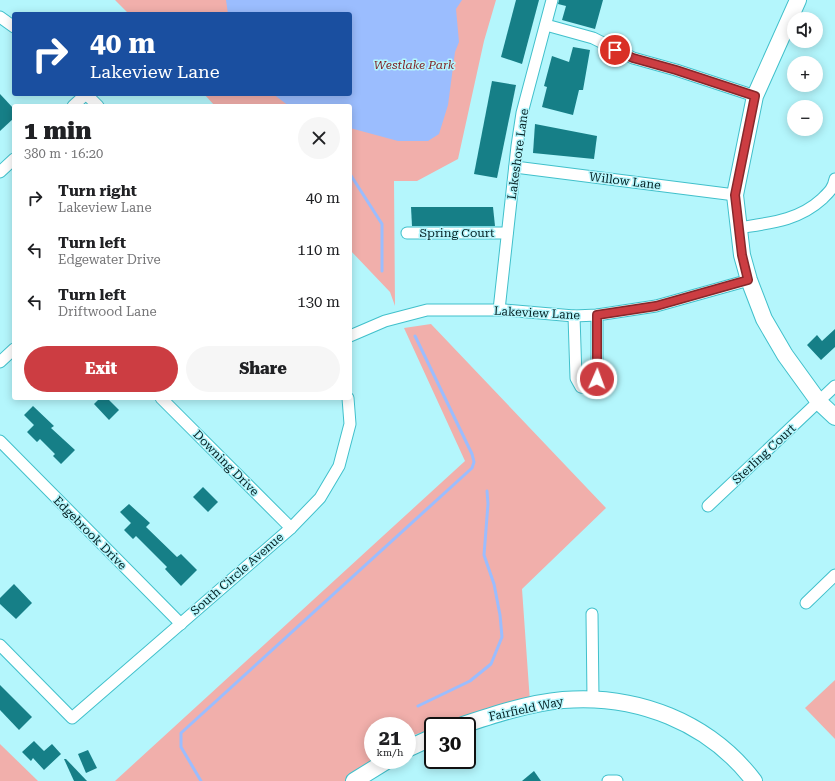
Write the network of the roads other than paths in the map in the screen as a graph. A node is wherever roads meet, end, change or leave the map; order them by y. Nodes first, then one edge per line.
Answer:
1 (552, 0) edge
2 (798, 0) edge
3 (0, 17) edge
4 (546, 25) junction
5 (12, 26) edge
6 (84, 96) edge
7 (88, 96) edge
8 (755, 96) junction
9 (75, 104) edge
10 (96, 104) edge
11 (12, 161) edge
12 (515, 167) junction
13 (0, 172) edge
14 (835, 179) edge
15 (735, 195) junction
16 (738, 228) junction
17 (407, 233) dead end
18 (507, 233) junction
19 (748, 280) junction
20 (499, 310) junction
21 (597, 315) junction
22 (574, 316) junction
23 (352, 335) edge
24 (12, 351) edge
25 (0, 362) edge
26 (835, 386) edge
27 (164, 400) edge
28 (348, 400) edge
29 (819, 402) junction
30 (835, 417) edge
31 (0, 441) edge
32 (708, 506) dead end
33 (291, 528) junction
34 (835, 575) edge
35 (806, 603) dead end
36 (592, 614) dead end
37 (181, 624) junction
38 (0, 645) edge
39 (593, 699) junction
40 (476, 721) edge
41 (374, 769) edge
42 (355, 781) edge
43 (608, 781) edge
44 (617, 781) edge
45 (754, 781) edge

1 - 4 street, Lakeshore Lane
2 - 8 street
3 - 5 street
4 - 8 street
4 - 12 street, Lakeshore Lane
6 - 9 street
7 - 10 street
8 - 15 street
11 - 13 street
12 - 15 street, Willow Lane
12 - 18 street, Lakeshore Lane
14 - 16 street
15 - 16 street
16 - 19 street
17 - 18 street, Spring Court
18 - 20 street, Lakeshore Lane
19 - 21 street, Lakeview Lane
19 - 29 street
20 - 22 street, Lakeview Lane
20 - 23 street, Lakeview Lane
21 - 22 street, Lakeview Lane
21 - 22 street
24 - 25 street
26 - 29 street, Sterling Court
27 - 33 street, Downing Drive
28 - 33 street, South Circle Avenue
29 - 30 street
29 - 32 street, Sterling Court
31 - 37 street, Edgebrook Drive
33 - 37 street, South Circle Avenue
34 - 35 street
36 - 39 street
37 - 38 street, South Circle Avenue
39 - 40 street, Fairfield Way
39 - 45 street, Fairfield Way
41 - 42 street
43 - 44 street

